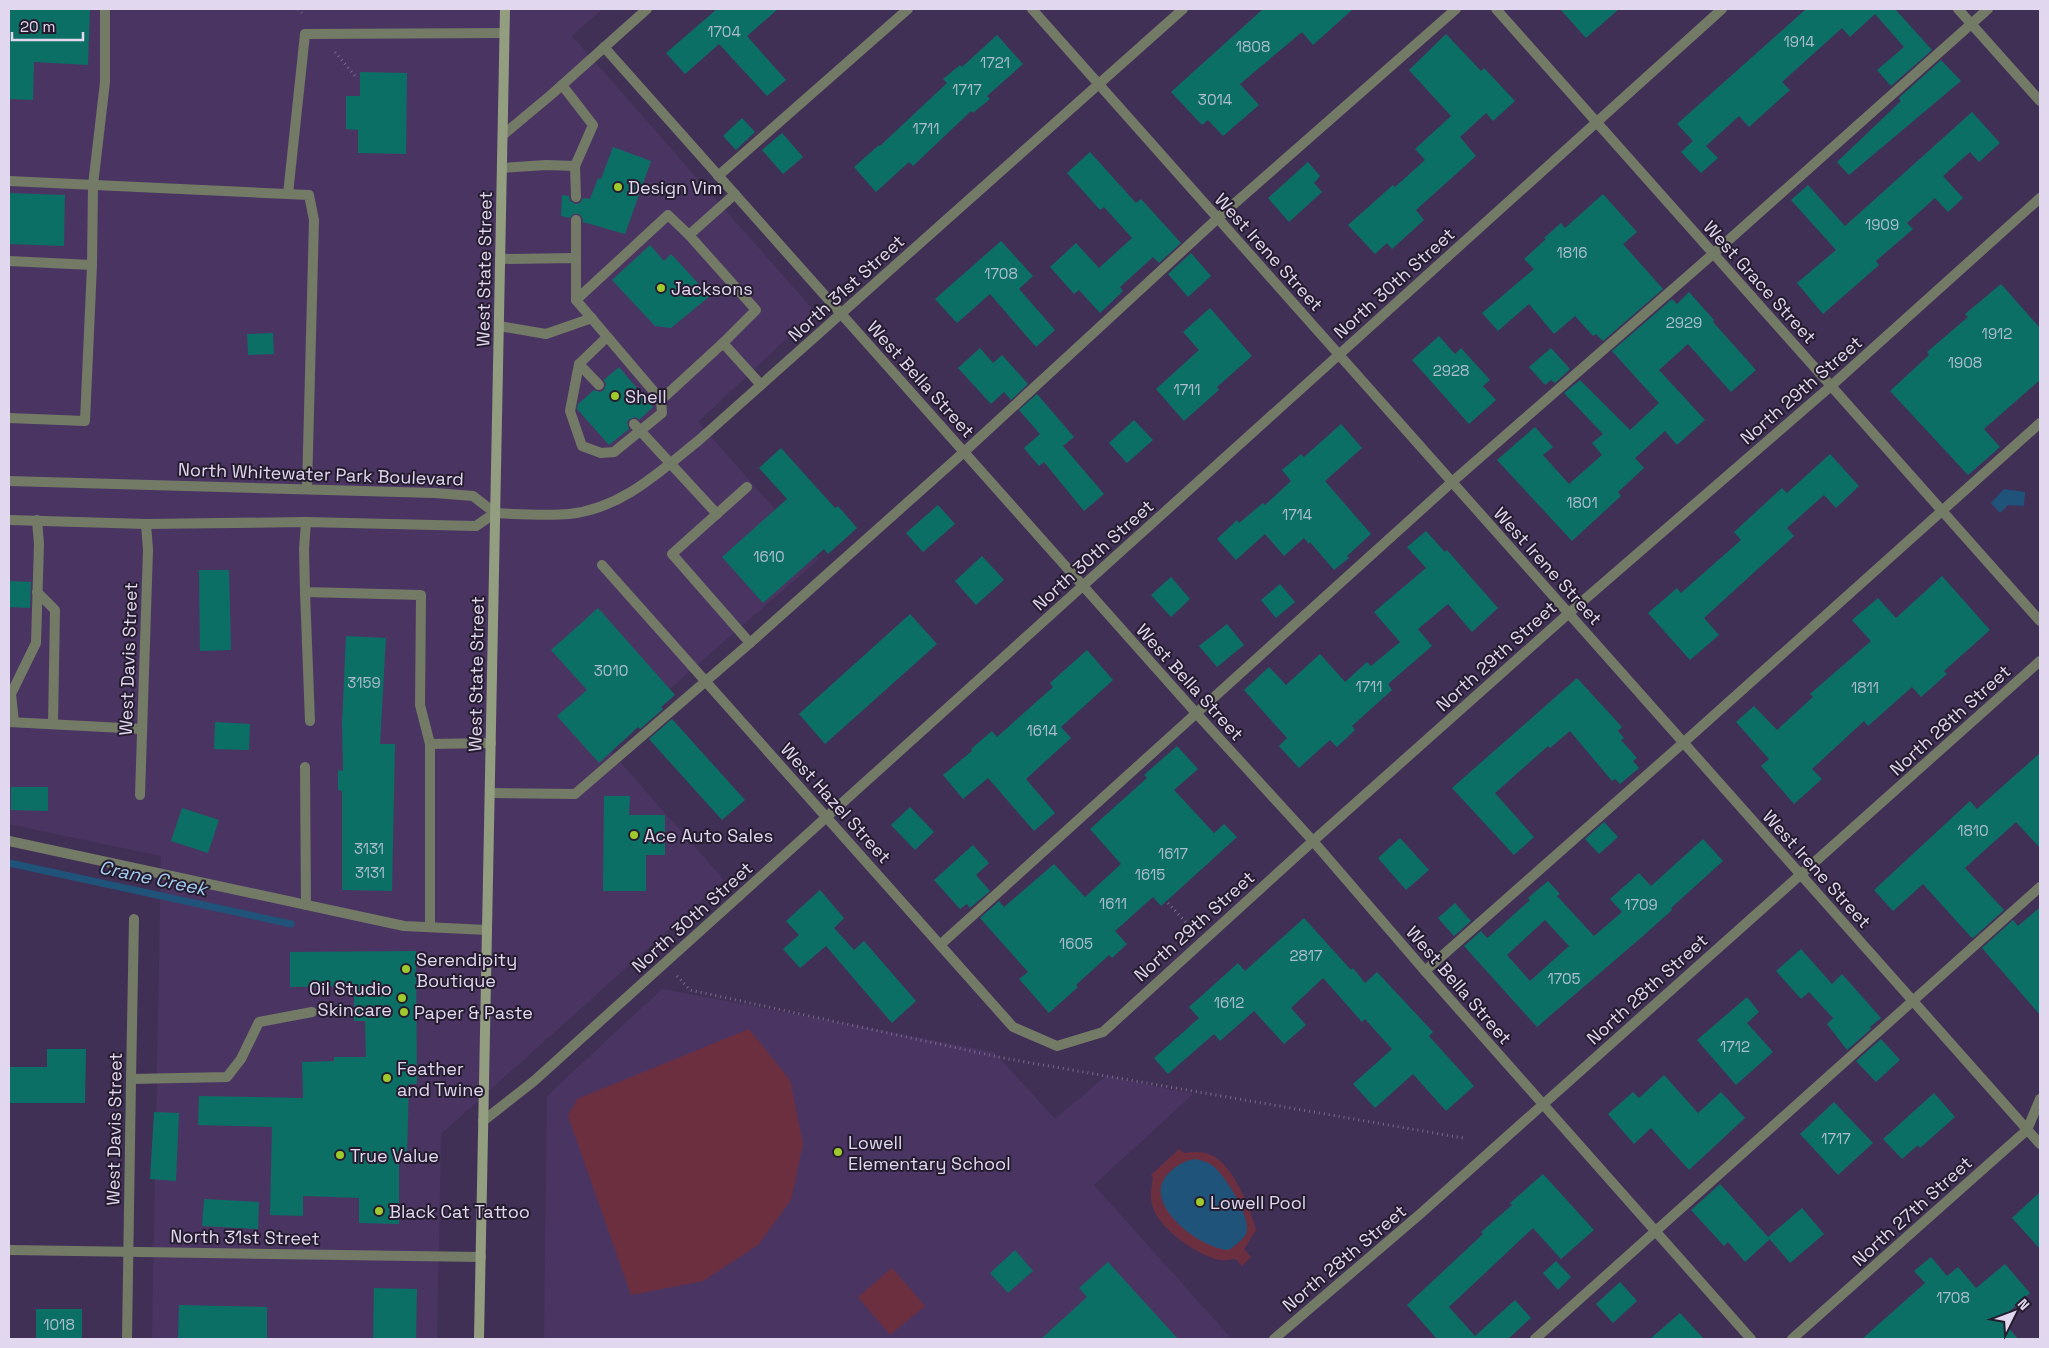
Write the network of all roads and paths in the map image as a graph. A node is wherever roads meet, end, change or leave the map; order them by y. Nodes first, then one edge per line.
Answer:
1 (105, 9) edge
2 (298, 9) edge
3 (505, 9) edge
4 (647, 9) edge
5 (908, 9) edge
6 (1032, 9) edge
7 (1182, 9) edge
8 (1456, 9) edge
9 (1496, 9) edge
10 (1722, 9) edge
11 (1958, 9) edge
12 (1988, 9) edge
13 (302, 13) dead end
14 (1972, 24) junction
15 (504, 33) junction
16 (604, 47) junction
17 (332, 49) dead end
18 (355, 76) dead end
19 (1099, 84) junction
20 (562, 85) junction
21 (2040, 101) edge
22 (1596, 122) junction
23 (503, 135) junction
24 (575, 166) junction
25 (502, 168) junction
26 (718, 176) junction
27 (9, 181) edge
28 (93, 185) junction
29 (288, 194) junction
30 (735, 194) junction
31 (576, 197) dead end
32 (2040, 198) edge
33 (1218, 218) junction
34 (576, 220) dead end
35 (689, 235) junction
36 (1713, 254) junction
37 (576, 258) junction
38 (500, 259) junction
39 (9, 261) edge
40 (92, 265) junction
41 (576, 300) junction
42 (841, 314) junction
43 (592, 318) junction
44 (499, 326) junction
45 (607, 337) junction
46 (723, 343) junction
47 (1339, 355) junction
48 (579, 364) junction
49 (599, 385) dead end
50 (761, 385) junction
51 (1831, 386) junction
52 (661, 400) junction
53 (9, 418) edge
54 (2040, 423) edge
55 (637, 427) junction
56 (964, 452) junction
57 (671, 463) junction
58 (9, 481) edge
59 (1452, 482) junction
60 (747, 488) dead end
61 (308, 489) junction
62 (1942, 510) junction
63 (495, 514) junction
64 (717, 514) junction
65 (9, 520) edge
66 (36, 520) junction
67 (306, 522) junction
68 (146, 524) junction
69 (602, 565) dead end
70 (1083, 586) junction
71 (37, 592) junction
72 (304, 592) junction
73 (1569, 613) junction
74 (2040, 621) edge
75 (750, 643) junction
76 (2040, 662) edge
77 (706, 682) junction
78 (1196, 713) junction
79 (310, 721) dead end
80 (11, 722) edge
81 (53, 724) junction
82 (142, 729) junction
83 (491, 743) junction
84 (1683, 743) junction
85 (430, 744) junction
86 (305, 767) dead end
87 (490, 793) junction
88 (140, 795) dead end
89 (827, 817) junction
90 (9, 840) edge
91 (1313, 841) junction
92 (1800, 874) junction
93 (2040, 887) edge
94 (1168, 903) dead end
95 (306, 905) junction
96 (134, 919) dead end
97 (430, 927) junction
98 (487, 930) junction
99 (1202, 941) junction
100 (940, 945) junction
101 (1425, 971) junction
102 (676, 974) dead end
103 (1914, 1002) junction
104 (312, 1012) dead end
105 (1057, 1046) joint
106 (131, 1079) junction
107 (2040, 1099) edge
108 (1543, 1104) junction
109 (483, 1121) junction
110 (2027, 1130) junction
111 (1463, 1138) dead end
112 (2040, 1144) edge
113 (1656, 1232) junction
114 (9, 1250) edge
115 (129, 1252) junction
116 (481, 1257) junction
117 (1282, 1337) edge
118 (128, 1339) edge
119 (479, 1339) edge
120 (1535, 1339) edge
121 (1751, 1339) edge
122 (1792, 1339) edge

1 - 28 street
2 - 13 path
3 - 15 main road, West State Street
4 - 16 street
5 - 26 street
6 - 19 street, West Irene Street
7 - 19 street, North 31st Street
8 - 33 street
9 - 22 street, West Grace Street
10 - 22 street, North 30th Street
11 - 14 street
12 - 14 street
14 - 21 street
14 - 36 street
15 - 23 main road, West State Street
15 - 29 street
16 - 20 street
16 - 26 street, West Bella Street
17 - 18 path
19 - 33 street, West Irene Street
19 - 42 street, North 31st Street
20 - 23 street
20 - 24 street
22 - 36 street, West Grace Street
22 - 47 street, North 30th Street
23 - 25 main road, West State Street
24 - 25 street
24 - 31 street
25 - 38 main road, West State Street
26 - 30 street, West Bella Street
27 - 28 street
28 - 29 street
28 - 40 street
29 - 61 street
30 - 35 street
30 - 42 street, West Bella Street
32 - 51 street, North 29th Street
33 - 47 street, West Irene Street
33 - 56 street
34 - 37 street
35 - 41 street
35 - 46 street
36 - 51 street, West Grace Street
36 - 59 street
37 - 38 street
37 - 41 street
38 - 44 main road, West State Street
39 - 40 street
40 - 53 street
41 - 43 street
42 - 50 street, North 31st Street
42 - 56 street, West Bella Street
43 - 44 street
43 - 45 street
44 - 63 main road, West State Street
45 - 48 street
45 - 52 street
46 - 50 street
46 - 52 street
47 - 59 street, West Irene Street
47 - 70 street, North 30th Street
48 - 49 street
48 - 55 street
50 - 57 street, North 31st Street
51 - 62 street, West Grace Street
51 - 73 street, North 29th Street
52 - 55 street
54 - 62 street
55 - 57 street
56 - 70 street, West Bella Street
56 - 75 street
57 - 63 street, North 31st Street
57 - 64 street
58 - 61 street, North Whitewater Park Boulevard
59 - 73 street, West Irene Street
59 - 78 street
60 - 64 street
61 - 63 street, North Whitewater Park Boulevard
62 - 74 street, West Grace Street
62 - 84 street
63 - 67 street
63 - 83 main road, West State Street
64 - 75 street
65 - 66 street
66 - 68 street
66 - 71 street
67 - 68 street
67 - 72 street
68 - 82 street, West Davis Street
69 - 77 street, West Hazel Street
70 - 78 street, West Bella Street
70 - 89 street, North 30th Street
71 - 80 street
71 - 81 street
72 - 79 street
72 - 85 street
73 - 84 street, West Irene Street
73 - 91 street, North 29th Street
75 - 77 street
76 - 92 street, North 28th Street
77 - 87 street
77 - 89 street, West Hazel Street
78 - 91 street, West Bella Street
78 - 100 street
80 - 81 street
81 - 82 street
82 - 88 street, West Davis Street
83 - 85 street
83 - 87 main road, West State Street
84 - 92 street, West Irene Street
84 - 101 street
85 - 97 street
86 - 95 street
87 - 98 main road, West State Street
89 - 100 street, West Hazel Street
89 - 109 street, North 30th Street
90 - 95 street
91 - 99 street, North 29th Street
91 - 101 street, West Bella Street
92 - 103 street, West Irene Street
92 - 108 street, North 28th Street
93 - 103 street
94 - 99 path
95 - 97 street
96 - 106 street, West Davis Street
97 - 98 street
98 - 109 main road, West State Street
99 - 105 street, North 29th Street
100 - 105 street, West Hazel Street
101 - 108 street, West Bella Street
102 - 111 path
103 - 110 street, West Irene Street
103 - 113 street
104 - 106 street
106 - 115 street, West Davis Street
107 - 110 street, North 27th Street
108 - 113 street, West Bella Street
108 - 117 street, North 28th Street
109 - 116 main road, West State Street
110 - 112 street, West Irene Street
110 - 122 street, North 27th Street
113 - 120 street
113 - 121 street, West Bella Street
114 - 115 street, North 31st Street
115 - 116 street, North 31st Street
115 - 118 street, West Davis Street
116 - 119 main road, West State Street

